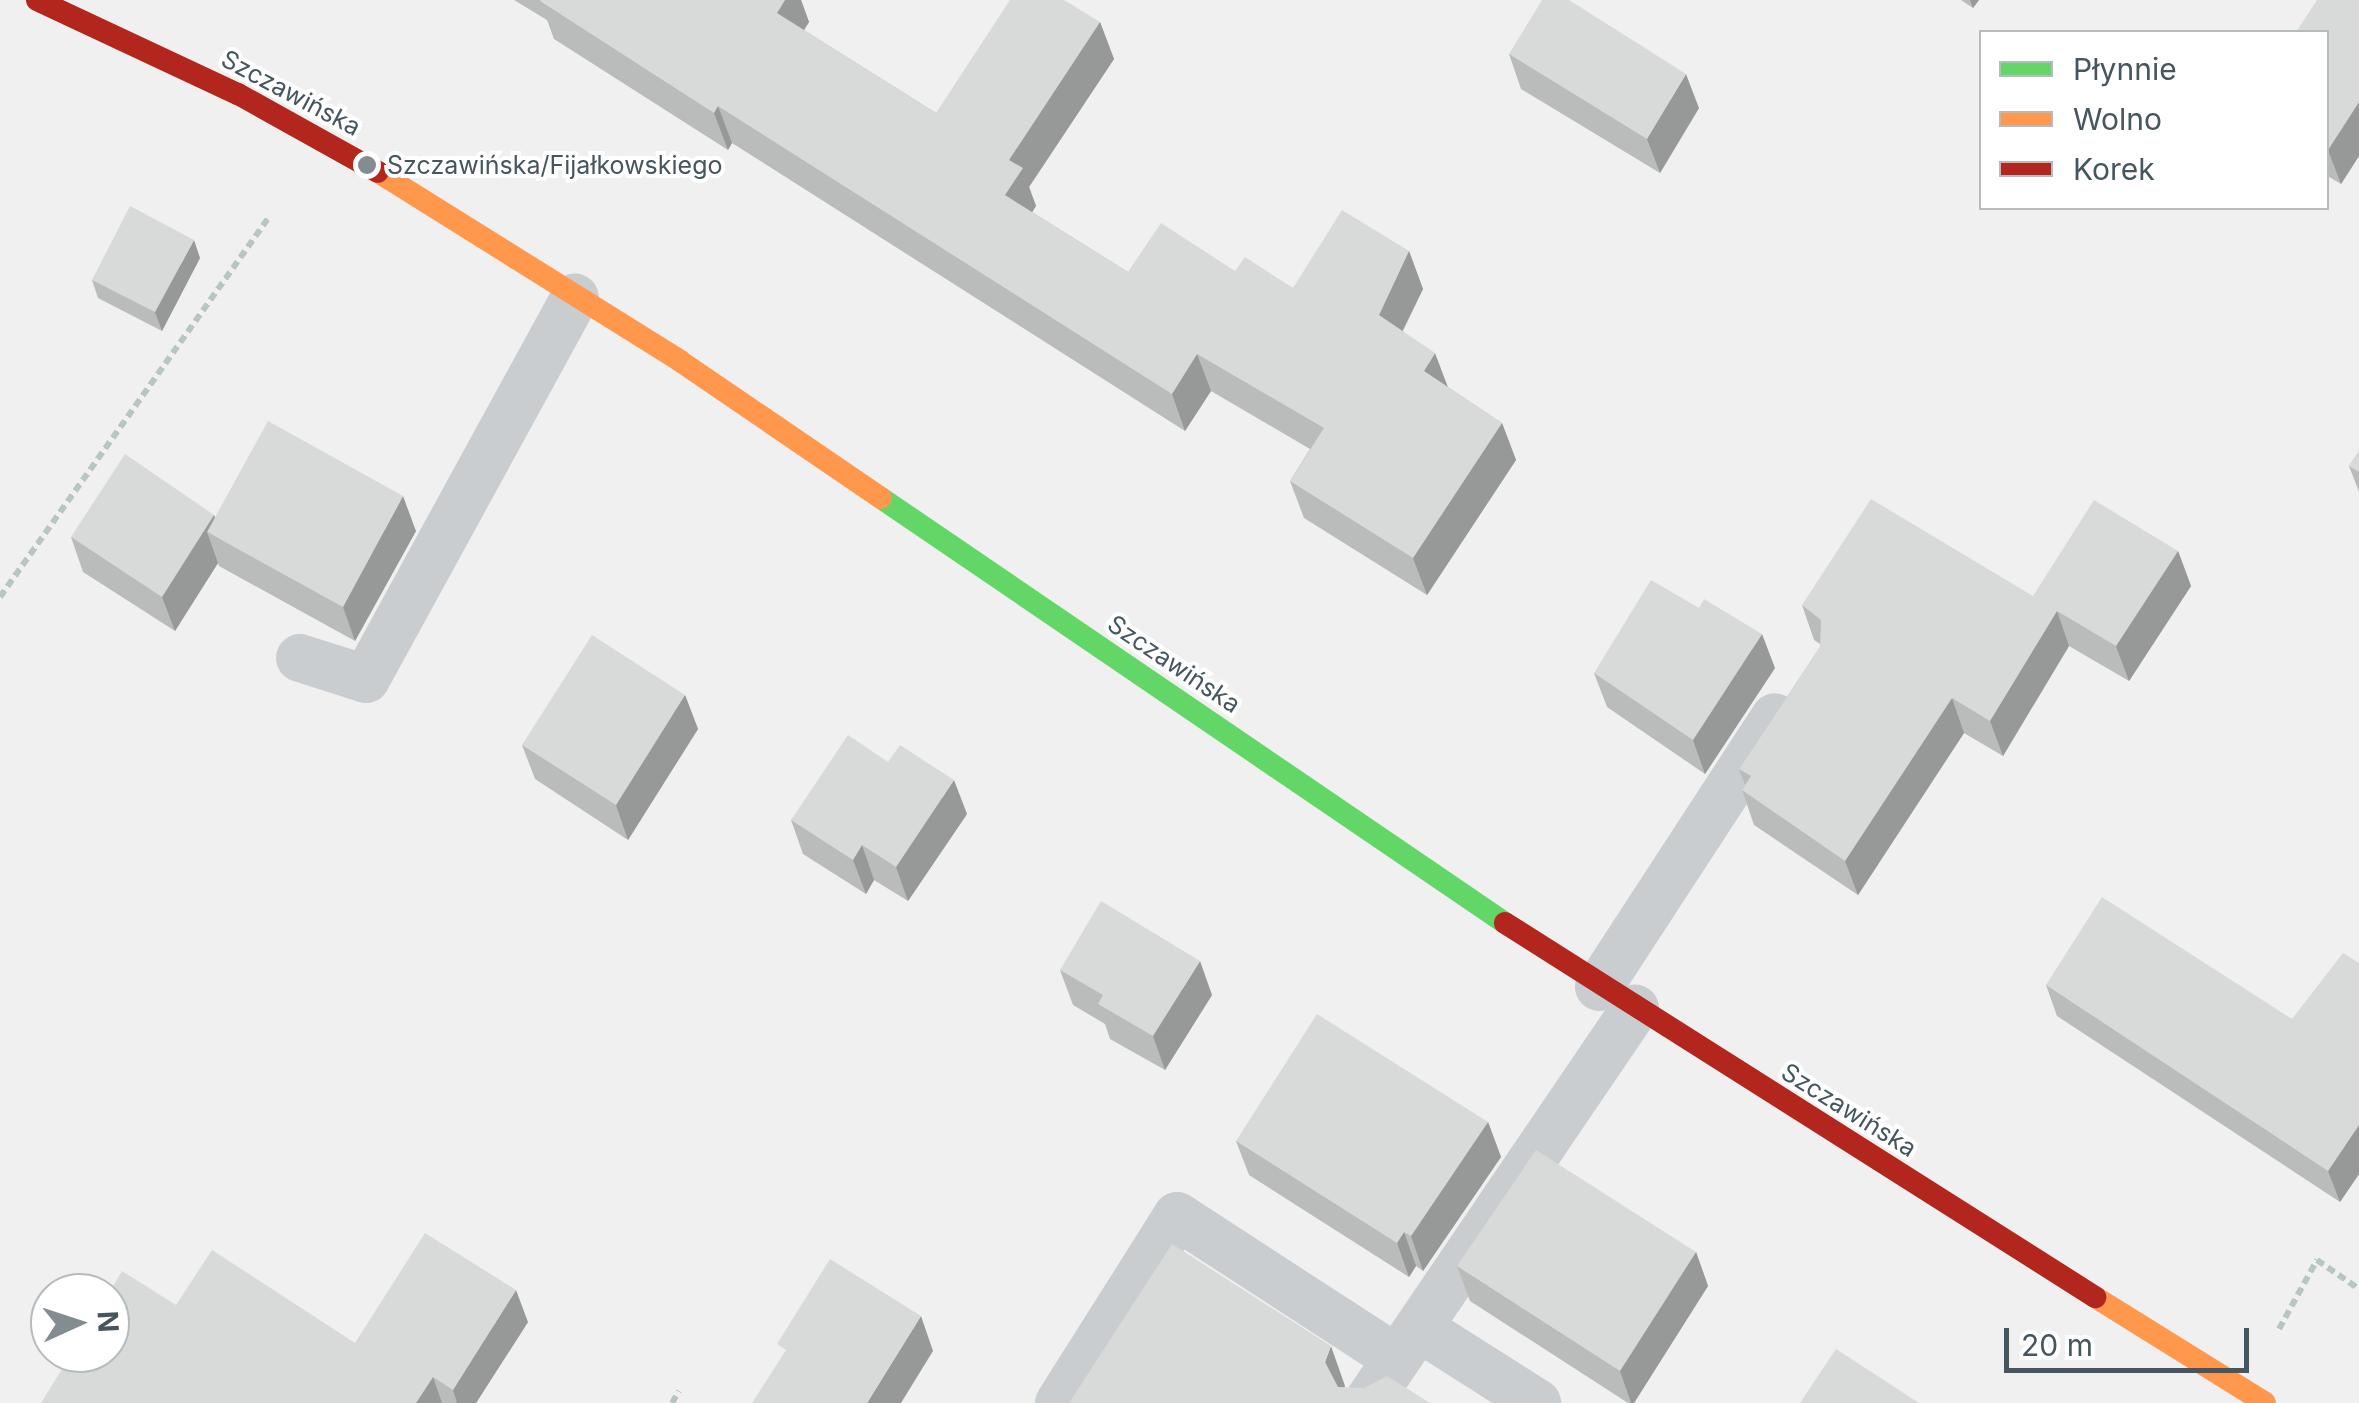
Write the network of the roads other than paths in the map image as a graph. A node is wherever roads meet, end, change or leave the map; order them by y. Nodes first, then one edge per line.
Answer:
1 (37, 0) edge
2 (112, 14) edge
3 (575, 297) junction
4 (300, 658) dead end
5 (1798, 682) edge
6 (1617, 998) junction
7 (1408, 1344) junction
8 (2255, 1397) edge
9 (1059, 1403) edge
10 (1368, 1403) edge
11 (1536, 1403) edge

1 - 2 street, Szczawińska
2 - 3 street, Szczawińska
3 - 4 lane
3 - 6 street, Szczawińska
5 - 6 lane
6 - 7 lane
6 - 8 street, Szczawińska
7 - 9 lane
7 - 10 lane
7 - 11 lane

